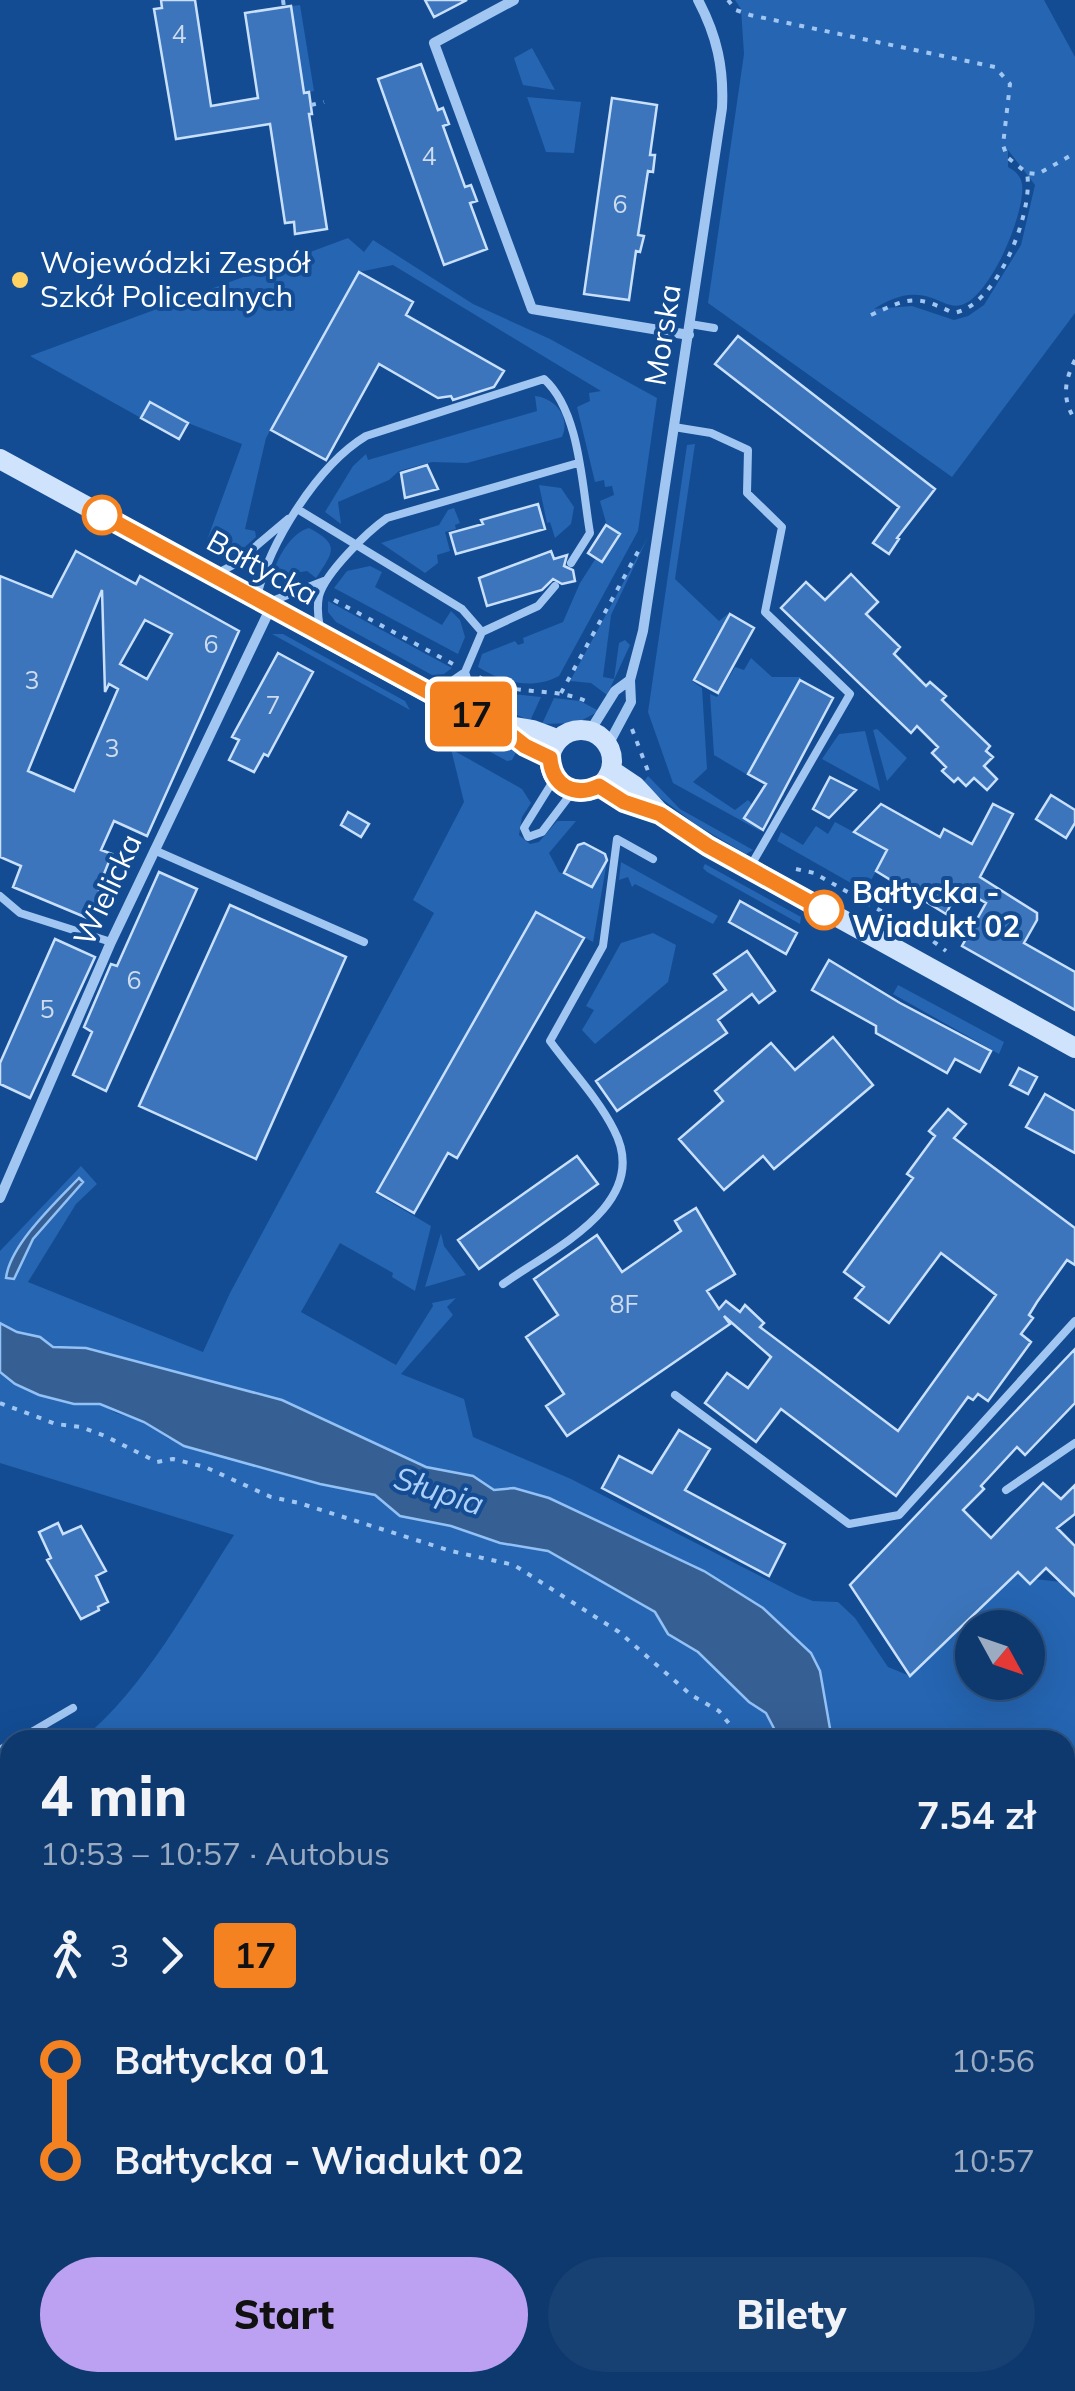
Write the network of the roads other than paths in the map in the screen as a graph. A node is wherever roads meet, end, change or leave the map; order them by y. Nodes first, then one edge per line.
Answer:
1 (514, 0) edge
2 (698, 0) edge
3 (714, 328) dead end
4 (689, 329) junction
5 (674, 427) junction
6 (0, 459) edge
7 (578, 462) junction
8 (299, 510) junction
9 (357, 545) junction
10 (571, 563) dead end
11 (212, 575) junction
12 (328, 579) junction
13 (555, 586) dead end
14 (264, 603) junction
15 (482, 632) junction
16 (322, 635) junction
17 (465, 672) junction
18 (630, 680) junction
19 (432, 694) junction
20 (488, 721) junction
21 (590, 731) junction
22 (608, 745) junction
23 (559, 767) junction
24 (605, 778) junction
25 (154, 850) junction
26 (653, 860) dead end
27 (749, 869) junction
28 (0, 896) edge
29 (111, 942) junction
30 (364, 942) dead end
31 (1075, 1048) edge
32 (0, 1198) edge
33 (503, 1284) dead end
34 (1075, 1322) edge
35 (676, 1395) dead end
36 (1075, 1443) edge
37 (1006, 1490) dead end
38 (74, 1708) dead end
39 (36, 1730) edge

1 - 4 street
2 - 4 street, Morska
3 - 4 lane
4 - 5 street, Morska
5 - 18 street, Morska
5 - 27 lane
6 - 11 main road, Bałtycka
7 - 8 lane
7 - 9 lane
7 - 10 lane
8 - 9 lane
8 - 11 lane
8 - 14 lane
9 - 12 lane
9 - 15 lane
11 - 14 main road, Bałtycka
12 - 14 lane
12 - 16 lane
13 - 15 lane
14 - 16 main road, Bałtycka
14 - 25 street, Wielicka
15 - 17 lane
16 - 19 main road, Bałtycka
17 - 19 lane
17 - 20 lane
18 - 21 street, Morska
18 - 22 street, Morska
19 - 20 main road, Bałtycka
20 - 23 main road, Bałtycka
21 - 22 main road
21 - 23 main road
22 - 24 main road
23 - 23 lane
23 - 24 main road
24 - 27 main road
25 - 29 street, Wielicka
25 - 30 lane
26 - 33 lane
27 - 31 main road
28 - 29 lane
29 - 32 street, Wielicka
34 - 35 lane
36 - 37 lane
38 - 39 lane

